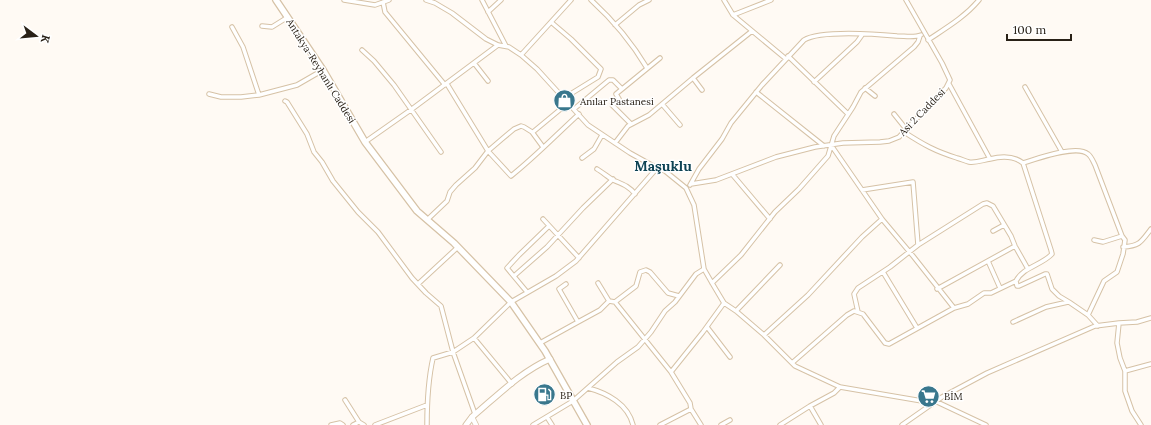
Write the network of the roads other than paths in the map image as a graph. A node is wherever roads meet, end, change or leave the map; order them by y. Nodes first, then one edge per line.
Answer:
1 (276, 0) edge
2 (344, 0) edge
3 (389, 0) edge
4 (428, 0) edge
5 (482, 0) edge
6 (501, 0) edge
7 (571, 0) edge
8 (591, 0) edge
9 (649, 0) edge
10 (724, 0) edge
11 (771, 0) edge
12 (979, 0) edge
13 (908, 1) edge
14 (382, 2) junction
15 (488, 12) junction
16 (733, 15) junction
17 (288, 17) junction
18 (551, 22) junction
19 (615, 25) junction
20 (262, 26) dead end
21 (232, 27) dead end
22 (752, 31) junction
23 (924, 33) junction
24 (862, 35) junction
25 (920, 36) junction
26 (928, 40) junction
27 (498, 45) junction
28 (509, 48) junction
29 (362, 50) dead end
30 (521, 55) junction
31 (660, 58) dead end
32 (787, 58) junction
33 (474, 64) junction
34 (647, 68) junction
35 (323, 70) junction
36 (693, 78) junction
37 (867, 79) dead end
38 (488, 81) dead end
39 (814, 82) junction
40 (871, 83) junction
41 (446, 84) junction
42 (949, 84) junction
43 (1025, 87) dead end
44 (622, 88) junction
45 (865, 88) junction
46 (702, 90) dead end
47 (756, 92) junction
48 (209, 94) dead end
49 (259, 95) junction
50 (875, 96) dead end
51 (564, 98) junction
52 (285, 101) dead end
53 (568, 103) junction
54 (662, 104) junction
55 (574, 109) junction
56 (412, 110) junction
57 (579, 114) junction
58 (848, 114) junction
59 (894, 114) dead end
60 (631, 124) junction
61 (680, 125) dead end
62 (905, 130) junction
63 (532, 132) junction
64 (602, 135) junction
65 (365, 142) junction
66 (615, 143) junction
67 (831, 145) junction
68 (824, 146) junction
69 (543, 147) junction
70 (488, 151) junction
71 (441, 152) dead end
72 (1062, 152) junction
73 (582, 158) dead end
74 (990, 159) junction
75 (1023, 163) junction
76 (657, 168) junction
77 (597, 169) dead end
78 (732, 174) junction
79 (612, 179) junction
80 (691, 184) junction
81 (686, 188) junction
82 (862, 190) junction
83 (635, 194) junction
84 (543, 219) dead end
85 (770, 219) junction
86 (882, 219) junction
87 (427, 220) junction
88 (1004, 225) junction
89 (549, 226) junction
90 (1151, 229) edge
91 (993, 231) dead end
92 (558, 235) junction
93 (1122, 236) junction
94 (1094, 240) dead end
95 (918, 245) junction
96 (1015, 246) junction
97 (458, 247) junction
98 (1123, 247) junction
99 (909, 252) junction
100 (579, 258) junction
101 (988, 261) junction
102 (780, 266) dead end
103 (1028, 269) junction
104 (704, 270) junction
105 (883, 272) junction
106 (514, 276) junction
107 (1016, 280) junction
108 (598, 283) dead end
109 (712, 283) junction
110 (418, 284) junction
111 (566, 284) dead end
112 (937, 288) junction
113 (1000, 288) junction
114 (527, 292) junction
115 (680, 296) junction
116 (609, 301) junction
117 (511, 302) junction
118 (615, 302) junction
119 (1069, 302) junction
120 (724, 303) junction
121 (954, 308) junction
122 (736, 311) junction
123 (858, 312) junction
124 (1088, 315) junction
125 (1151, 318) edge
126 (578, 322) junction
127 (1013, 322) dead end
128 (1119, 323) junction
129 (1098, 326) junction
130 (707, 327) junction
131 (917, 328) junction
132 (764, 335) junction
133 (474, 338) junction
134 (644, 340) junction
135 (540, 343) junction
136 (453, 352) junction
137 (730, 357) dead end
138 (550, 359) junction
139 (792, 363) junction
140 (1151, 364) edge
141 (1125, 371) junction
142 (671, 372) junction
143 (512, 384) junction
144 (588, 388) junction
145 (840, 388) junction
146 (345, 400) dead end
147 (573, 401) junction
148 (926, 401) junction
149 (935, 401) junction
150 (427, 405) junction
151 (810, 406) junction
152 (926, 407) junction
153 (691, 409) junction
154 (473, 415) junction
155 (547, 417) junction
156 (730, 420) dead end
157 (359, 422) junction
158 (331, 425) edge
159 (343, 425) edge
160 (353, 425) edge
161 (364, 425) edge
162 (375, 425) edge
163 (427, 425) edge
164 (466, 425) edge
165 (476, 425) edge
166 (533, 425) edge
167 (552, 425) edge
168 (587, 425) edge
169 (633, 425) edge
170 (660, 425) edge
171 (701, 425) edge
172 (721, 425) edge
173 (780, 425) edge
174 (821, 425) edge
175 (902, 425) edge
176 (986, 425) edge
177 (1140, 425) edge

1 - 17 main road, Antakya-Reyhanlı Caddesi
2 - 14 street
3 - 14 street
4 - 27 street
5 - 15 street
6 - 15 street
7 - 18 street
8 - 19 street
9 - 19 street
10 - 16 street
11 - 16 street
12 - 26 street
13 - 23 street, Asi 2 Caddesi
14 - 41 street
15 - 28 street
16 - 22 street
17 - 20 street
17 - 35 main road, Antakya-Reyhanlı Caddesi
18 - 30 street
18 - 51 street
19 - 34 street
21 - 49 street
22 - 32 street
22 - 36 street
23 - 25 street
23 - 26 street, Asi 2 Caddesi
24 - 25 street
24 - 32 street
24 - 39 street
25 - 40 street
26 - 42 street, Asi 2 Caddesi
27 - 28 street
27 - 33 street
28 - 30 street
29 - 56 street
30 - 51 street
31 - 34 street
32 - 39 street
32 - 47 street
33 - 38 street
33 - 41 street
34 - 44 street
35 - 49 street
35 - 65 main road, Antakya-Reyhanlı Caddesi
36 - 46 street
36 - 54 street
37 - 40 street
39 - 58 street
40 - 45 street
41 - 56 street
41 - 70 street
42 - 62 street, Asi 2 Caddesi
42 - 74 street
43 - 72 street
44 - 55 street
44 - 60 street
45 - 50 street
45 - 58 street
47 - 68 street
47 - 80 street
48 - 49 street
51 - 53 street
52 - 110 street
53 - 55 street
53 - 63 street
54 - 60 street
54 - 61 street
55 - 57 street
56 - 65 street
56 - 71 street
57 - 64 street
57 - 69 street
58 - 67 street
59 - 62 street
60 - 66 street
62 - 67 street, Asi 2 Caddesi
62 - 74 street
63 - 69 street
63 - 70 street
64 - 66 street
64 - 73 street
65 - 87 main road, Antakya-Reyhanlı Caddesi
66 - 76 street
67 - 68 street, Asi 2 Caddesi
67 - 82 street
67 - 85 street
68 - 78 street, Asi 2 Caddesi
69 - 70 street
70 - 87 street
72 - 75 street
72 - 93 street
74 - 75 street
75 - 103 street
76 - 81 street
76 - 83 street
77 - 79 street
78 - 80 street, Asi 2 Caddesi
78 - 85 street
79 - 83 street
79 - 92 street
80 - 81 street
81 - 104 street
82 - 86 street
82 - 95 street
83 - 100 street
84 - 89 street
85 - 109 street
86 - 99 street
86 - 132 street
87 - 97 main road, Antakya-Reyhanlı Caddesi
88 - 91 street
88 - 95 street
88 - 96 street
89 - 92 street
89 - 106 street
90 - 98 street
92 - 100 street
92 - 106 street
93 - 94 street
93 - 98 street
95 - 99 street
96 - 101 street
96 - 103 street
97 - 110 street
97 - 117 main road, Antakya-Reyhanlı Caddesi
98 - 124 street
99 - 105 street
99 - 112 street
100 - 114 street
101 - 112 street
101 - 113 street
102 - 122 street
103 - 107 street
104 - 109 street
104 - 115 street
105 - 123 street
105 - 131 street
106 - 114 street
107 - 113 street
107 - 119 street
108 - 116 street
109 - 120 street
110 - 136 street
111 - 126 street
112 - 121 street
113 - 121 street
114 - 117 street
115 - 118 street
115 - 134 street
116 - 118 street
116 - 126 street
117 - 133 street
117 - 135 main road, Antakya-Reyhanlı Caddesi
118 - 134 street
119 - 124 street
119 - 127 street
120 - 122 street
120 - 130 street
121 - 131 street
122 - 132 street
123 - 131 street
123 - 139 street
124 - 129 street
125 - 128 street
126 - 135 street
128 - 129 street
128 - 141 street
129 - 149 street
130 - 137 street
130 - 142 street
132 - 139 street
133 - 136 street
133 - 143 street
134 - 142 street
134 - 144 street
135 - 138 main road, Antakya-Reyhanlı Caddesi
136 - 150 street
136 - 154 street
138 - 143 main road
138 - 147 main road, Antakya-Reyhanlı Caddesi
139 - 145 street
140 - 141 street
141 - 177 street
142 - 153 street
143 - 154 main road
144 - 147 street
144 - 169 street
145 - 148 street
145 - 151 street
146 - 157 street
147 - 155 street
147 - 168 main road, Antakya-Reyhanlı Caddesi
148 - 149 street
148 - 152 street
149 - 152 street
149 - 176 street
150 - 162 street
150 - 163 street
151 - 173 street
151 - 174 street
152 - 175 street
153 - 170 street
153 - 171 street
154 - 164 main road
154 - 165 street
155 - 166 street
155 - 167 street
156 - 172 street
157 - 160 street
157 - 161 street
158 - 159 street

